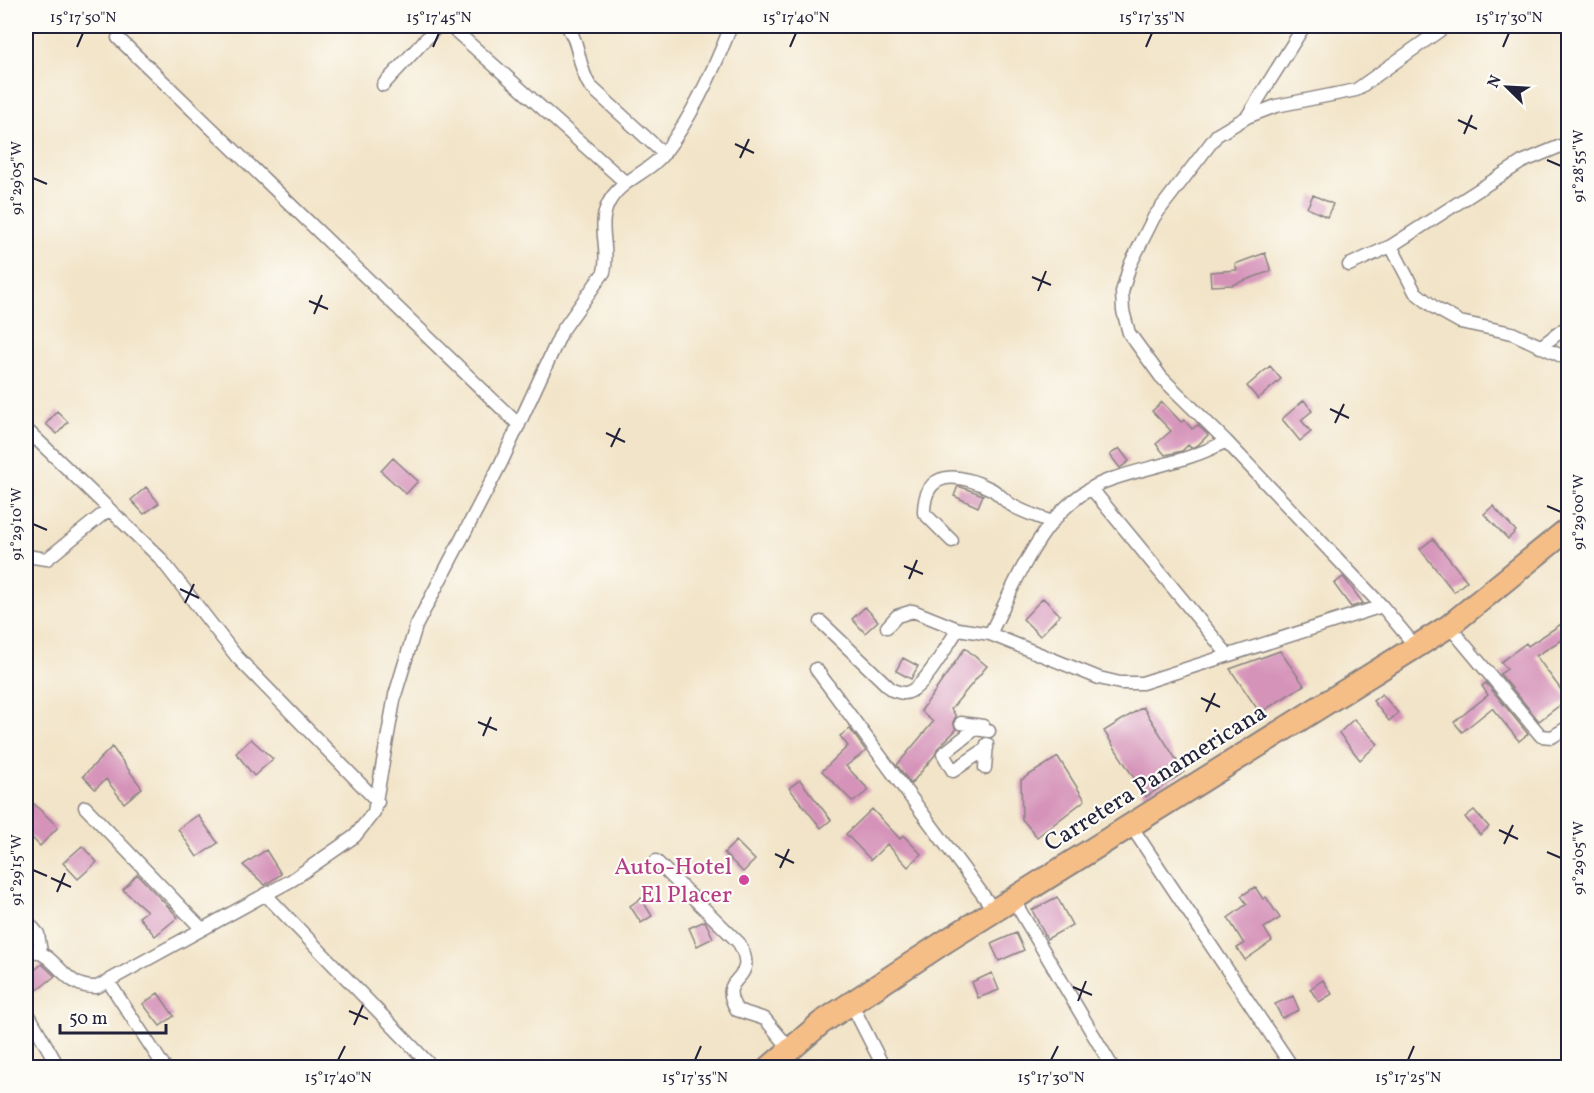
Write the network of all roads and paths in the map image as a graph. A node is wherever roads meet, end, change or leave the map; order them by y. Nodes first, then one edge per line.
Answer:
1 (438, 26) edge
2 (450, 26) edge
3 (567, 26) edge
4 (731, 26) edge
5 (1304, 26) edge
6 (1446, 26) edge
7 (1476, 26) edge
8 (1487, 26) edge
9 (118, 38) dead end
10 (383, 85) dead end
11 (1246, 117) junction
12 (1569, 143) edge
13 (664, 154) junction
14 (626, 183) junction
15 (1391, 246) junction
16 (1350, 265) dead end
17 (1569, 326) edge
18 (1540, 347) junction
19 (1569, 359) edge
20 (519, 426) junction
21 (26, 429) edge
22 (1226, 441) junction
23 (1090, 488) junction
24 (108, 510) junction
25 (1052, 522) junction
26 (1569, 529) edge
27 (952, 541) dead end
28 (26, 556) edge
29 (1382, 606) junction
30 (821, 622) dead end
31 (1449, 626) junction
32 (887, 627) dead end
33 (958, 629) junction
34 (990, 634) junction
35 (1416, 647) junction
36 (1228, 655) junction
37 (816, 669) dead end
38 (961, 723) dead end
39 (1569, 727) edge
40 (989, 731) junction
41 (987, 748) junction
42 (984, 768) dead end
43 (378, 802) junction
44 (85, 807) dead end
45 (1131, 825) junction
46 (656, 861) dead end
47 (265, 894) junction
48 (1003, 904) junction
49 (26, 920) edge
50 (201, 928) junction
51 (26, 950) edge
52 (41, 952) junction
53 (108, 981) junction
54 (851, 1003) junction
55 (26, 1010) edge
56 (790, 1049) junction
57 (59, 1068) edge
58 (165, 1068) edge
59 (433, 1068) edge
60 (769, 1068) edge
61 (884, 1068) edge
62 (1113, 1068) edge
63 (1293, 1068) edge

1 - 10 street
2 - 14 street
3 - 13 street
4 - 13 street
5 - 11 street
6 - 11 street
7 - 8 street
9 - 20 street
11 - 22 street
12 - 15 street
13 - 14 street
14 - 20 street
15 - 16 street
15 - 18 street
17 - 18 street
18 - 19 street
20 - 43 street
21 - 24 street
22 - 23 street
22 - 29 street
23 - 25 street
23 - 36 street
24 - 28 street
24 - 43 street
25 - 27 street
25 - 34 street
26 - 31 highway, Carretera Panamericana
29 - 35 street
29 - 36 street
30 - 33 street
31 - 35 highway, Carretera Panamericana
31 - 39 street
32 - 33 street
33 - 34 street
34 - 36 street
35 - 45 highway, Carretera Panamericana
37 - 48 street
38 - 40 street
40 - 41 street
40 - 41 street
41 - 42 street
43 - 47 street
44 - 50 street
45 - 48 highway, Carretera Panamericana
45 - 63 street
46 - 56 street
47 - 50 street
47 - 59 street
48 - 54 highway, Carretera Panamericana
48 - 62 street
49 - 52 street
50 - 53 street
51 - 52 street
52 - 53 street
53 - 58 street
54 - 56 highway, Carretera Panamericana
54 - 61 street
55 - 57 street
56 - 60 highway, Carretera Panamericana

